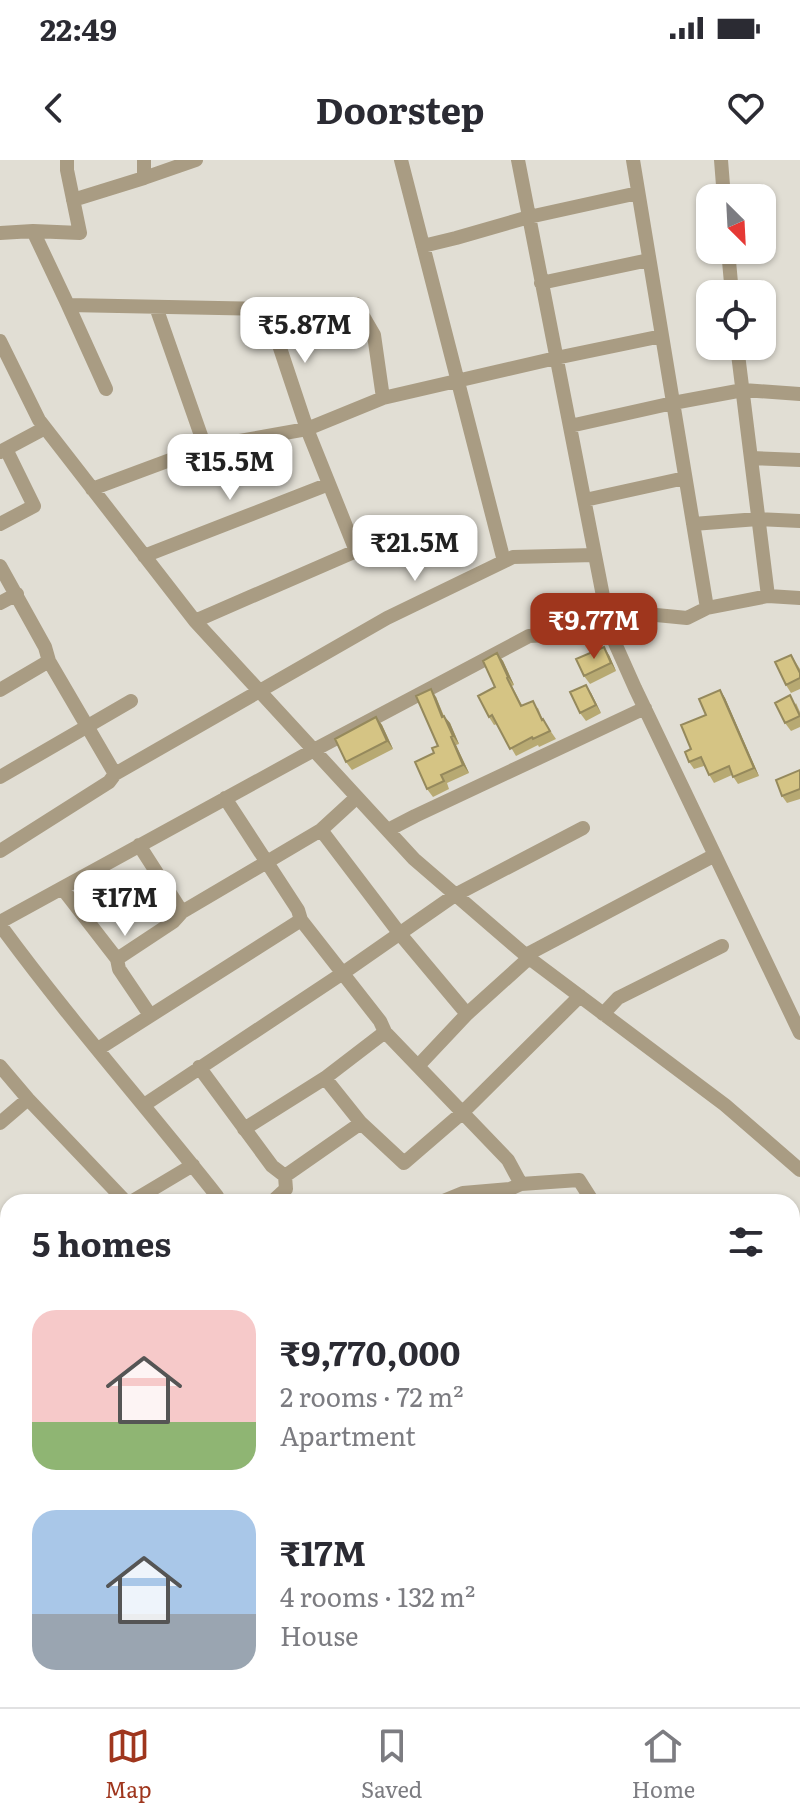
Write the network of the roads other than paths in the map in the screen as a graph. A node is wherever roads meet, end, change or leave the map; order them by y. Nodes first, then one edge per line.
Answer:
1 (67, 160) edge
2 (144, 160) edge
3 (196, 160) edge
4 (401, 160) edge
5 (518, 160) edge
6 (633, 160) edge
7 (721, 160) edge
8 (144, 178) junction
9 (723, 184) edge
10 (638, 193) junction
11 (73, 200) junction
12 (529, 217) junction
13 (33, 231) junction
14 (0, 233) edge
15 (423, 246) junction
16 (649, 260) junction
17 (541, 283) junction
18 (68, 305) junction
19 (156, 307) junction
20 (267, 309) junction
21 (662, 336) junction
22 (0, 341) edge
23 (556, 358) junction
24 (739, 360) edge
25 (457, 381) junction
26 (106, 389) dead end
27 (743, 390) junction
28 (800, 394) edge
29 (383, 398) junction
30 (673, 403) junction
31 (570, 426) junction
32 (45, 428) junction
33 (307, 429) junction
34 (205, 447) junction
35 (3, 450) edge
36 (751, 458) junction
37 (800, 460) edge
38 (685, 478) junction
39 (329, 484) junction
40 (92, 489) junction
41 (585, 500) junction
42 (758, 519) junction
43 (800, 521) edge
44 (0, 524) edge
45 (693, 524) junction
46 (595, 555) junction
47 (144, 556) junction
48 (504, 561) junction
49 (0, 566) edge
50 (17, 594) junction
51 (768, 596) junction
52 (800, 598) edge
53 (0, 603) edge
54 (707, 608) junction
55 (605, 610) junction
56 (195, 621) junction
57 (610, 632) junction
58 (49, 661) junction
59 (0, 690) edge
60 (260, 691) junction
61 (131, 701) dead end
62 (645, 708) junction
63 (89, 727) junction
64 (314, 750) junction
65 (115, 774) junction
66 (0, 777) edge
67 (357, 797) junction
68 (225, 798) junction
69 (583, 828) dead end
70 (321, 830) junction
71 (388, 830) junction
72 (139, 845) junction
73 (0, 851) edge
74 (715, 855) junction
75 (266, 861) junction
76 (62, 888) junction
77 (455, 895) junction
78 (182, 912) junction
79 (301, 920) junction
80 (0, 923) edge
81 (400, 934) junction
82 (722, 946) dead end
83 (527, 957) junction
84 (117, 959) junction
85 (343, 973) junction
86 (580, 996) junction
87 (794, 1003) edge
88 (467, 1014) junction
89 (603, 1014) junction
90 (150, 1015) junction
91 (385, 1032) junction
92 (800, 1033) edge
93 (98, 1049) junction
94 (0, 1066) edge
95 (418, 1066) junction
96 (199, 1067) junction
97 (325, 1078) junction
98 (28, 1099) junction
99 (144, 1105) junction
100 (462, 1113) junction
101 (0, 1123) edge
102 (361, 1123) junction
103 (244, 1129) junction
104 (193, 1165) junction
105 (800, 1170) edge
106 (285, 1176) junction
107 (521, 1184) junction
108 (120, 1194) edge
109 (142, 1194) edge
110 (215, 1194) edge
111 (281, 1194) edge
112 (461, 1194) edge
113 (588, 1194) edge

1 - 11 street
2 - 8 street
3 - 8 street
4 - 15 street
5 - 12 street
6 - 10 street
7 - 9 street
8 - 11 street
10 - 12 street
10 - 16 street
11 - 13 street
12 - 15 street
12 - 17 street
13 - 14 street
13 - 18 street
15 - 25 street
16 - 17 street
16 - 21 street
17 - 23 street
18 - 19 street
18 - 26 street
19 - 20 street
19 - 34 street
20 - 29 street
20 - 33 street
21 - 23 street
21 - 30 street
22 - 32 street
23 - 25 street
23 - 31 street
24 - 27 street
25 - 29 street
25 - 48 street
27 - 28 street
27 - 30 street
27 - 36 street
29 - 33 street
30 - 31 street
30 - 38 street
31 - 41 street
32 - 35 street
32 - 40 street
33 - 34 street
33 - 39 street
34 - 40 street
35 - 44 street
36 - 37 street
36 - 42 street
38 - 41 street
38 - 45 street
39 - 47 street
39 - 56 street
40 - 47 street
41 - 46 street
42 - 43 street
42 - 45 street
42 - 51 street
45 - 54 street
46 - 48 street
46 - 55 street
47 - 56 street
48 - 60 street
49 - 50 street
50 - 53 street
50 - 58 street
51 - 52 street
51 - 54 street
54 - 55 street
55 - 57 street
56 - 60 street
57 - 62 street
57 - 64 street
58 - 59 street
58 - 63 street
60 - 64 street
60 - 65 street
61 - 63 street
62 - 71 street
62 - 74 street
63 - 65 street
63 - 66 street
64 - 67 street
64 - 68 street
65 - 73 street
67 - 70 street
67 - 71 street
68 - 72 street
68 - 75 street
69 - 77 street
70 - 75 street
70 - 81 street
71 - 77 street
72 - 76 street
72 - 78 street
74 - 83 street
74 - 87 street
75 - 78 street
75 - 79 street
76 - 80 street
76 - 84 street
77 - 81 street
77 - 83 street
78 - 84 street
79 - 85 street
79 - 90 street
80 - 93 street
81 - 85 street
81 - 88 street
82 - 89 street
83 - 86 street
83 - 88 street
84 - 90 street
85 - 91 street
85 - 96 street
86 - 89 street
86 - 100 street
87 - 92 street
88 - 95 street
89 - 105 street
90 - 93 street
91 - 95 street
91 - 97 street
93 - 99 street
94 - 98 street
95 - 100 street
96 - 99 street
96 - 103 street
97 - 102 street
97 - 103 street
98 - 101 street
98 - 108 street
99 - 104 street
100 - 102 street
100 - 107 street
102 - 106 street
103 - 106 street
104 - 109 street
104 - 110 street
106 - 111 street
107 - 112 street
107 - 113 street

